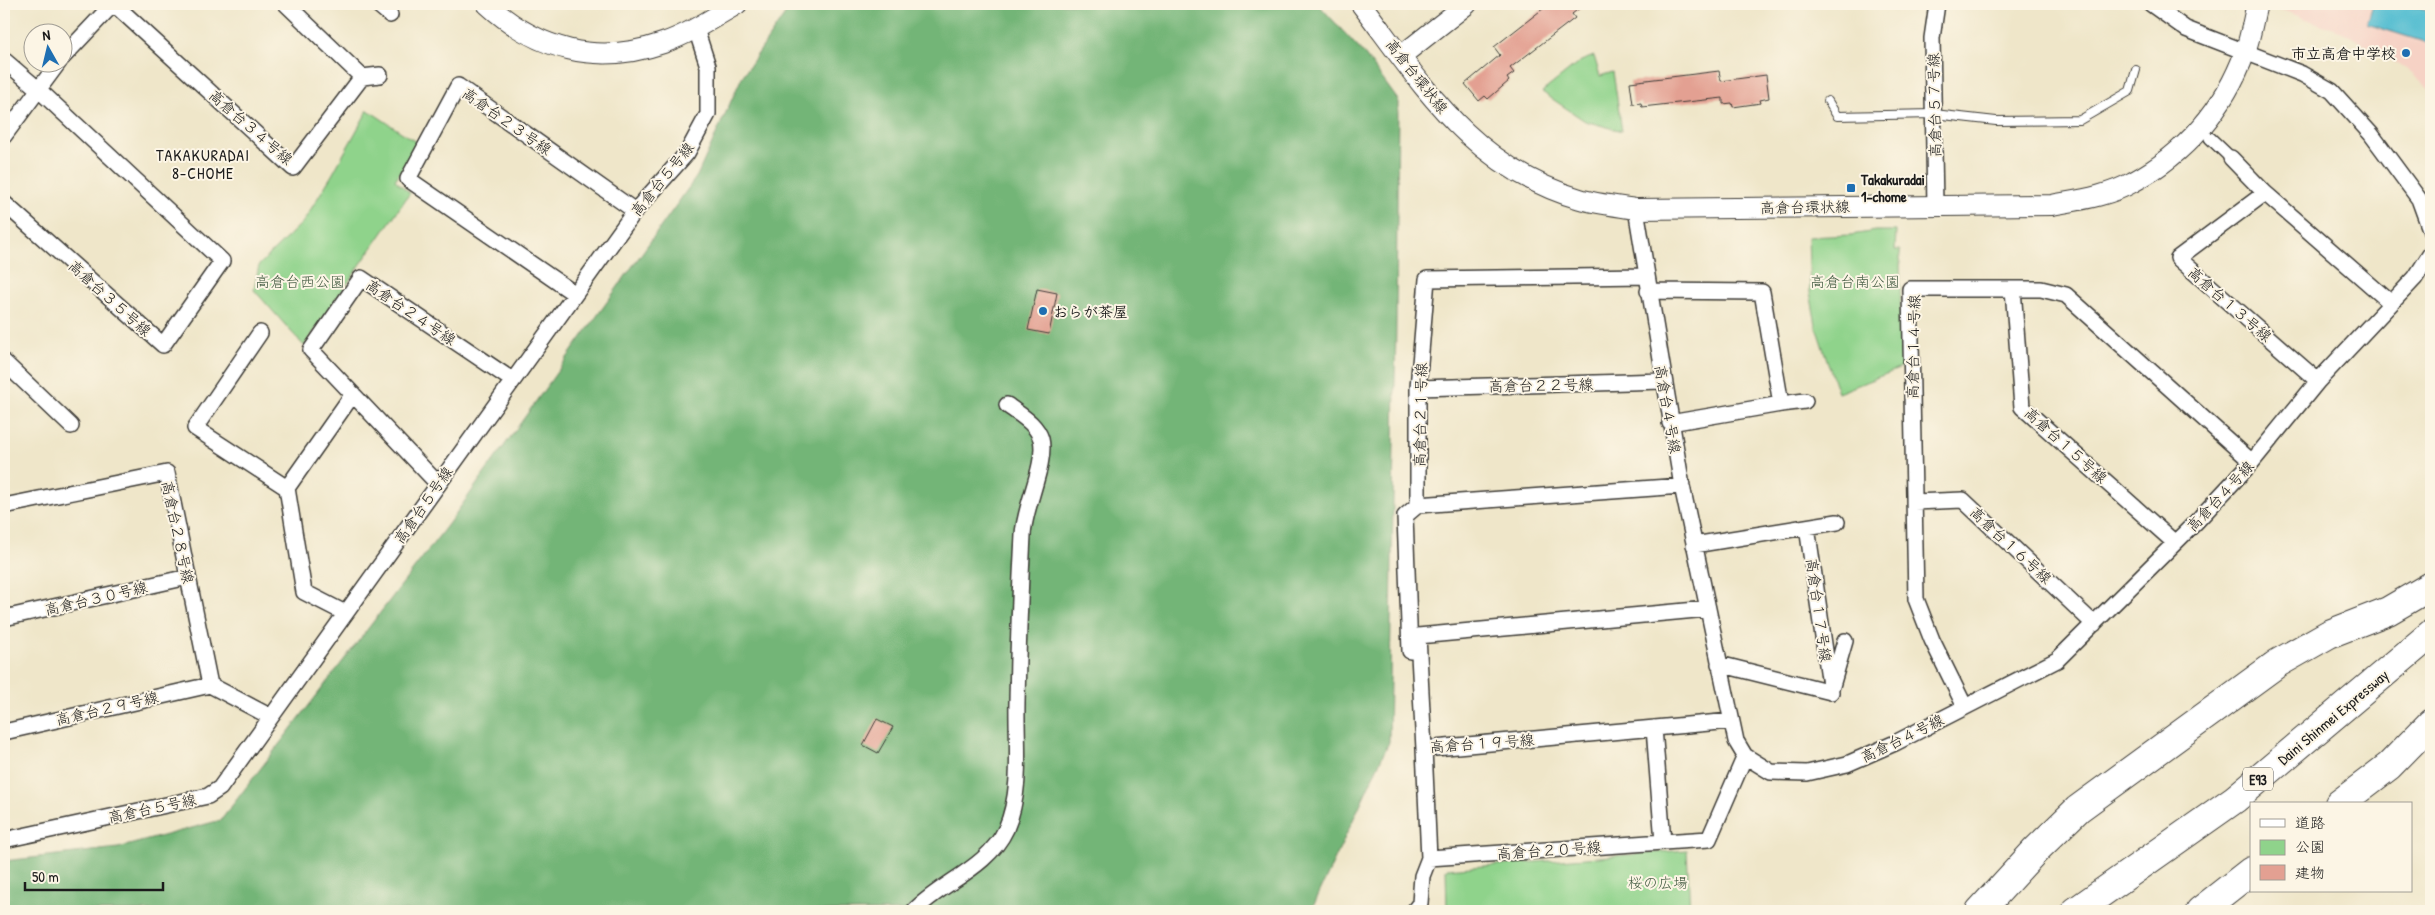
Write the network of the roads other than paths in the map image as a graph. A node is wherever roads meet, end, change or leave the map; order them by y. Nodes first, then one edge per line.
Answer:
1 (114, 4) edge
2 (286, 4) edge
3 (377, 4) edge
4 (487, 4) edge
5 (736, 4) edge
6 (1361, 4) edge
7 (1467, 4) edge
8 (1937, 4) edge
9 (2150, 4) edge
10 (2256, 9) edge
11 (390, 15) dead end
12 (696, 29) junction
13 (2246, 47) junction
14 (72, 48) edge
15 (1401, 56) junction
16 (4, 60) edge
17 (2136, 70) dead end
18 (52, 72) edge
19 (380, 75) dead end
20 (362, 77) junction
21 (39, 90) junction
22 (1828, 101) dead end
23 (1934, 114) junction
24 (4, 136) edge
25 (2210, 138) dead end
26 (2231, 158) joint
27 (2265, 193) junction
28 (4, 203) edge
29 (1936, 206) junction
30 (1636, 209) junction
31 (636, 211) junction
32 (2431, 232) edge
33 (2431, 253) edge
34 (1646, 276) junction
35 (2013, 289) junction
36 (1648, 291) junction
37 (575, 294) junction
38 (2391, 303) junction
39 (260, 332) dead end
40 (4, 362) edge
41 (512, 380) junction
42 (1663, 381) junction
43 (2318, 381) junction
44 (1418, 388) junction
45 (353, 394) junction
46 (1805, 401) dead end
47 (1781, 404) junction
48 (1007, 405) dead end
49 (1670, 423) junction
50 (71, 426) dead end
51 (2252, 462) junction
52 (438, 484) junction
53 (1682, 486) junction
54 (287, 488) junction
55 (1914, 502) junction
56 (4, 506) edge
57 (1418, 506) junction
58 (1837, 522) dead end
59 (1807, 527) junction
60 (2175, 543) junction
61 (1694, 545) junction
62 (188, 577) junction
63 (2431, 586) edge
64 (1708, 609) junction
65 (345, 613) junction
66 (4, 618) edge
67 (2094, 624) junction
68 (2431, 634) edge
69 (1845, 641) dead end
70 (1719, 664) junction
71 (1420, 671) junction
72 (210, 685) junction
73 (1831, 692) junction
74 (1965, 707) junction
75 (271, 716) junction
76 (1731, 721) junction
77 (2431, 723) edge
78 (1654, 728) junction
79 (4, 732) edge
80 (1424, 749) junction
81 (1745, 756) junction
82 (2342, 802) edge
83 (4, 840) edge
84 (1663, 842) junction
85 (1429, 858) junction
86 (2250, 872) edge
87 (2111, 885) junction
88 (914, 911) edge
89 (1414, 911) edge
90 (1980, 911) edge
91 (2068, 911) edge
92 (2076, 911) edge
93 (2200, 911) edge

1 - 14 street
1 - 20 street, 高倉台３４号線
2 - 20 street
3 - 11 street
4 - 12 street
5 - 12 street
6 - 15 street, 高倉台環状線
7 - 15 street
8 - 23 street, 高倉台５７号線
9 - 13 street
10 - 13 street, 高倉台環状線
12 - 31 street, 高倉台５号線
13 - 29 street, 高倉台環状線
13 - 32 street
15 - 30 street, 高倉台環状線
16 - 21 street, 高倉台３５号線
17 - 23 lane
18 - 21 street
19 - 20 street
21 - 24 street
21 - 28 street, 高倉台３５号線
22 - 23 lane
23 - 29 street, 高倉台５７号線
25 - 26 street
26 - 27 street
27 - 38 street
27 - 43 street, 高倉台１３号線
29 - 30 street, 高倉台環状線
30 - 34 street, 高倉台４号線
31 - 37 street, 高倉台５号線
31 - 37 street, 高倉台２３号線
33 - 38 street, 高倉台４号線
34 - 36 street, 高倉台４号線
34 - 44 street, 高倉台２１号線
35 - 51 street, 高倉台１４号線
35 - 55 street, 高倉台１４号線
35 - 60 street, 高倉台１５号線
36 - 42 street, 高倉台４号線
36 - 47 street
37 - 41 street, 高倉台５号線
38 - 43 street, 高倉台４号線
39 - 54 street
40 - 50 street
41 - 45 street, 高倉台２４号線
41 - 52 street, 高倉台５号線
42 - 44 street, 高倉台２２号線
42 - 49 street, 高倉台４号線
43 - 51 street, 高倉台４号線
44 - 57 street, 高倉台２１号線
45 - 52 street, 高倉台２４号線
45 - 54 street
46 - 47 street
47 - 49 street
48 - 88 street
49 - 53 street, 高倉台４号線
51 - 60 street, 高倉台４号線
52 - 65 street, 高倉台５号線
53 - 57 street
53 - 61 street, 高倉台４号線
54 - 65 street
55 - 67 street, 高倉台１６号線
55 - 74 street, 高倉台１４号線
56 - 62 street, 高倉台２８号線
57 - 71 street
58 - 59 street
59 - 61 street
59 - 73 street, 高倉台１７号線
60 - 67 street, 高倉台４号線
61 - 64 street, 高倉台４号線
62 - 66 street, 高倉台３０号線
62 - 72 street, 高倉台２８号線
63 - 90 highway
64 - 70 street, 高倉台４号線
64 - 71 street, 高倉台１９号線
65 - 75 street, 高倉台５号線
67 - 74 street, 高倉台４号線
68 - 87 highway, Daini Shinmei Expressway / E93
69 - 73 street, 高倉台１７号線
70 - 73 street
70 - 76 street, 高倉台４号線
71 - 80 street, 高倉台１９号線
72 - 75 street
72 - 79 street, 高倉台２９号線
74 - 81 street, 高倉台４号線
75 - 83 street, 高倉台５号線
76 - 78 street, 高倉台１９号線
76 - 81 street, 高倉台４号線
77 - 82 highway
78 - 80 street, 高倉台１９号線
78 - 84 street
80 - 85 street
81 - 84 street, 高倉台２０号線
84 - 85 street, 高倉台２０号線
85 - 89 street
86 - 93 highway
87 - 91 highway, Daini Shinmei Expressway / E93
87 - 92 highway, Daini Shinmei Expressway / E93

